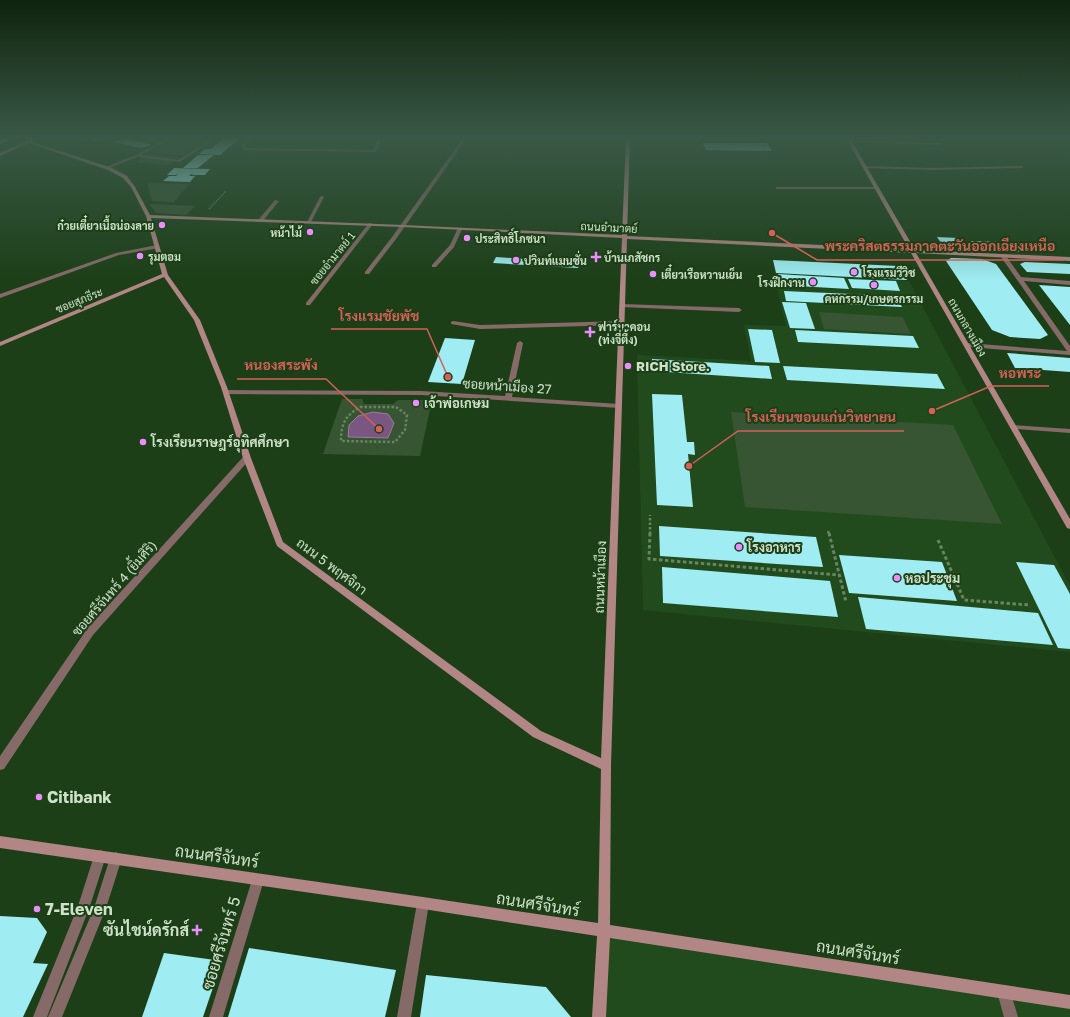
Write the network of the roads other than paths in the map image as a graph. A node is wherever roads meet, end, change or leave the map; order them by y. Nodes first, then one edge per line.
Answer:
1 (132, 185) edge
2 (432, 185) edge
3 (626, 185) edge
4 (778, 188) dead end
5 (877, 188) joint
6 (322, 197) dead end
7 (277, 201) dead end
8 (148, 216) junction
9 (261, 220) junction
10 (308, 222) junction
11 (371, 224) junction
12 (403, 226) junction
13 (460, 228) junction
14 (624, 238) junction
15 (157, 248) junction
16 (912, 251) junction
17 (1004, 256) junction
18 (1070, 259) edge
19 (434, 266) dead end
20 (367, 273) dead end
21 (165, 276) junction
22 (1020, 279) junction
23 (1070, 283) edge
24 (0, 296) edge
25 (308, 304) dead end
26 (622, 306) junction
27 (739, 310) dead end
28 (453, 323) dead end
29 (622, 323) junction
30 (520, 343) dead end
31 (0, 344) edge
32 (968, 345) junction
33 (1070, 352) edge
34 (226, 392) junction
35 (508, 398) junction
36 (619, 406) junction
37 (1015, 427) junction
38 (1070, 431) edge
39 (247, 458) junction
40 (1070, 526) edge
41 (0, 765) edge
42 (606, 766) junction
43 (0, 842) edge
44 (100, 856) junction
45 (116, 858) junction
46 (258, 880) junction
47 (423, 903) junction
48 (604, 931) junction
49 (1004, 992) junction
50 (1070, 1002) edge
51 (40, 1017) edge
52 (55, 1017) edge
53 (216, 1017) edge
54 (404, 1017) edge
55 (599, 1017) edge
56 (1012, 1017) edge

1 - 8 street, ถนน 5 พฤศจิกา
2 - 12 street
3 - 14 street, ถนนหน้าเมือง
4 - 5 street
5 - 16 street, ถนนกลางเมือง
6 - 10 street
7 - 9 street
8 - 9 street, ถนนอำมาตย์
8 - 15 street, ถนน 5 พฤศจิกา
9 - 10 street, ถนนอำมาตย์
10 - 11 street, ถนนอำมาตย์
11 - 12 street, ถนนอำมาตย์
11 - 25 street, ซอยอำมาตย์ 1
12 - 13 street, ถนนอำมาตย์
12 - 20 street
13 - 14 street, ถนนอำมาตย์
13 - 19 street
14 - 16 street, ถนนอำมาตย์
14 - 26 street, ถนนหน้าเมือง
15 - 21 street, ถนน 5 พฤศจิกา
15 - 24 street
16 - 17 street, ถนนอำมาตย์
16 - 32 street, ถนนกลางเมือง
17 - 18 street, ถนนอำมาตย์
17 - 22 street
21 - 31 street, ซอยสุภธีระ
21 - 34 street, ถนน 5 พฤศจิกา
22 - 23 street
22 - 33 street
26 - 27 street
26 - 29 street, ถนนหน้าเมือง
28 - 29 street
29 - 36 street, ถนนหน้าเมือง
30 - 35 street
32 - 33 street
32 - 37 street, ถนนกลางเมือง
34 - 35 street, ซอยหน้าเมือง 27
34 - 39 street, ถนน 5 พฤศจิกา
35 - 36 street, ซอยหน้าเมือง 27
36 - 42 street, ถนนหน้าเมือง
37 - 38 street
37 - 40 street, ถนนกลางเมือง
39 - 41 street, ซอยศรีจันทร์ 4 (ยิ้มศิริ)
39 - 42 street, ถนน 5 พฤศจิกา
42 - 48 street, ถนนหน้าเมือง
43 - 44 street, ถนนศรีจันทร์
44 - 45 street, ถนนศรีจันทร์
44 - 51 street
45 - 46 street, ถนนศรีจันทร์
45 - 52 street
46 - 47 street, ถนนศรีจันทร์
46 - 53 street, ซอยศรีจันทร์ 5
47 - 48 street, ถนนศรีจันทร์
47 - 54 street
48 - 49 street, ถนนศรีจันทร์
48 - 55 street, ถนนหน้าเมือง
49 - 50 street, ถนนศรีจันทร์
49 - 56 street

